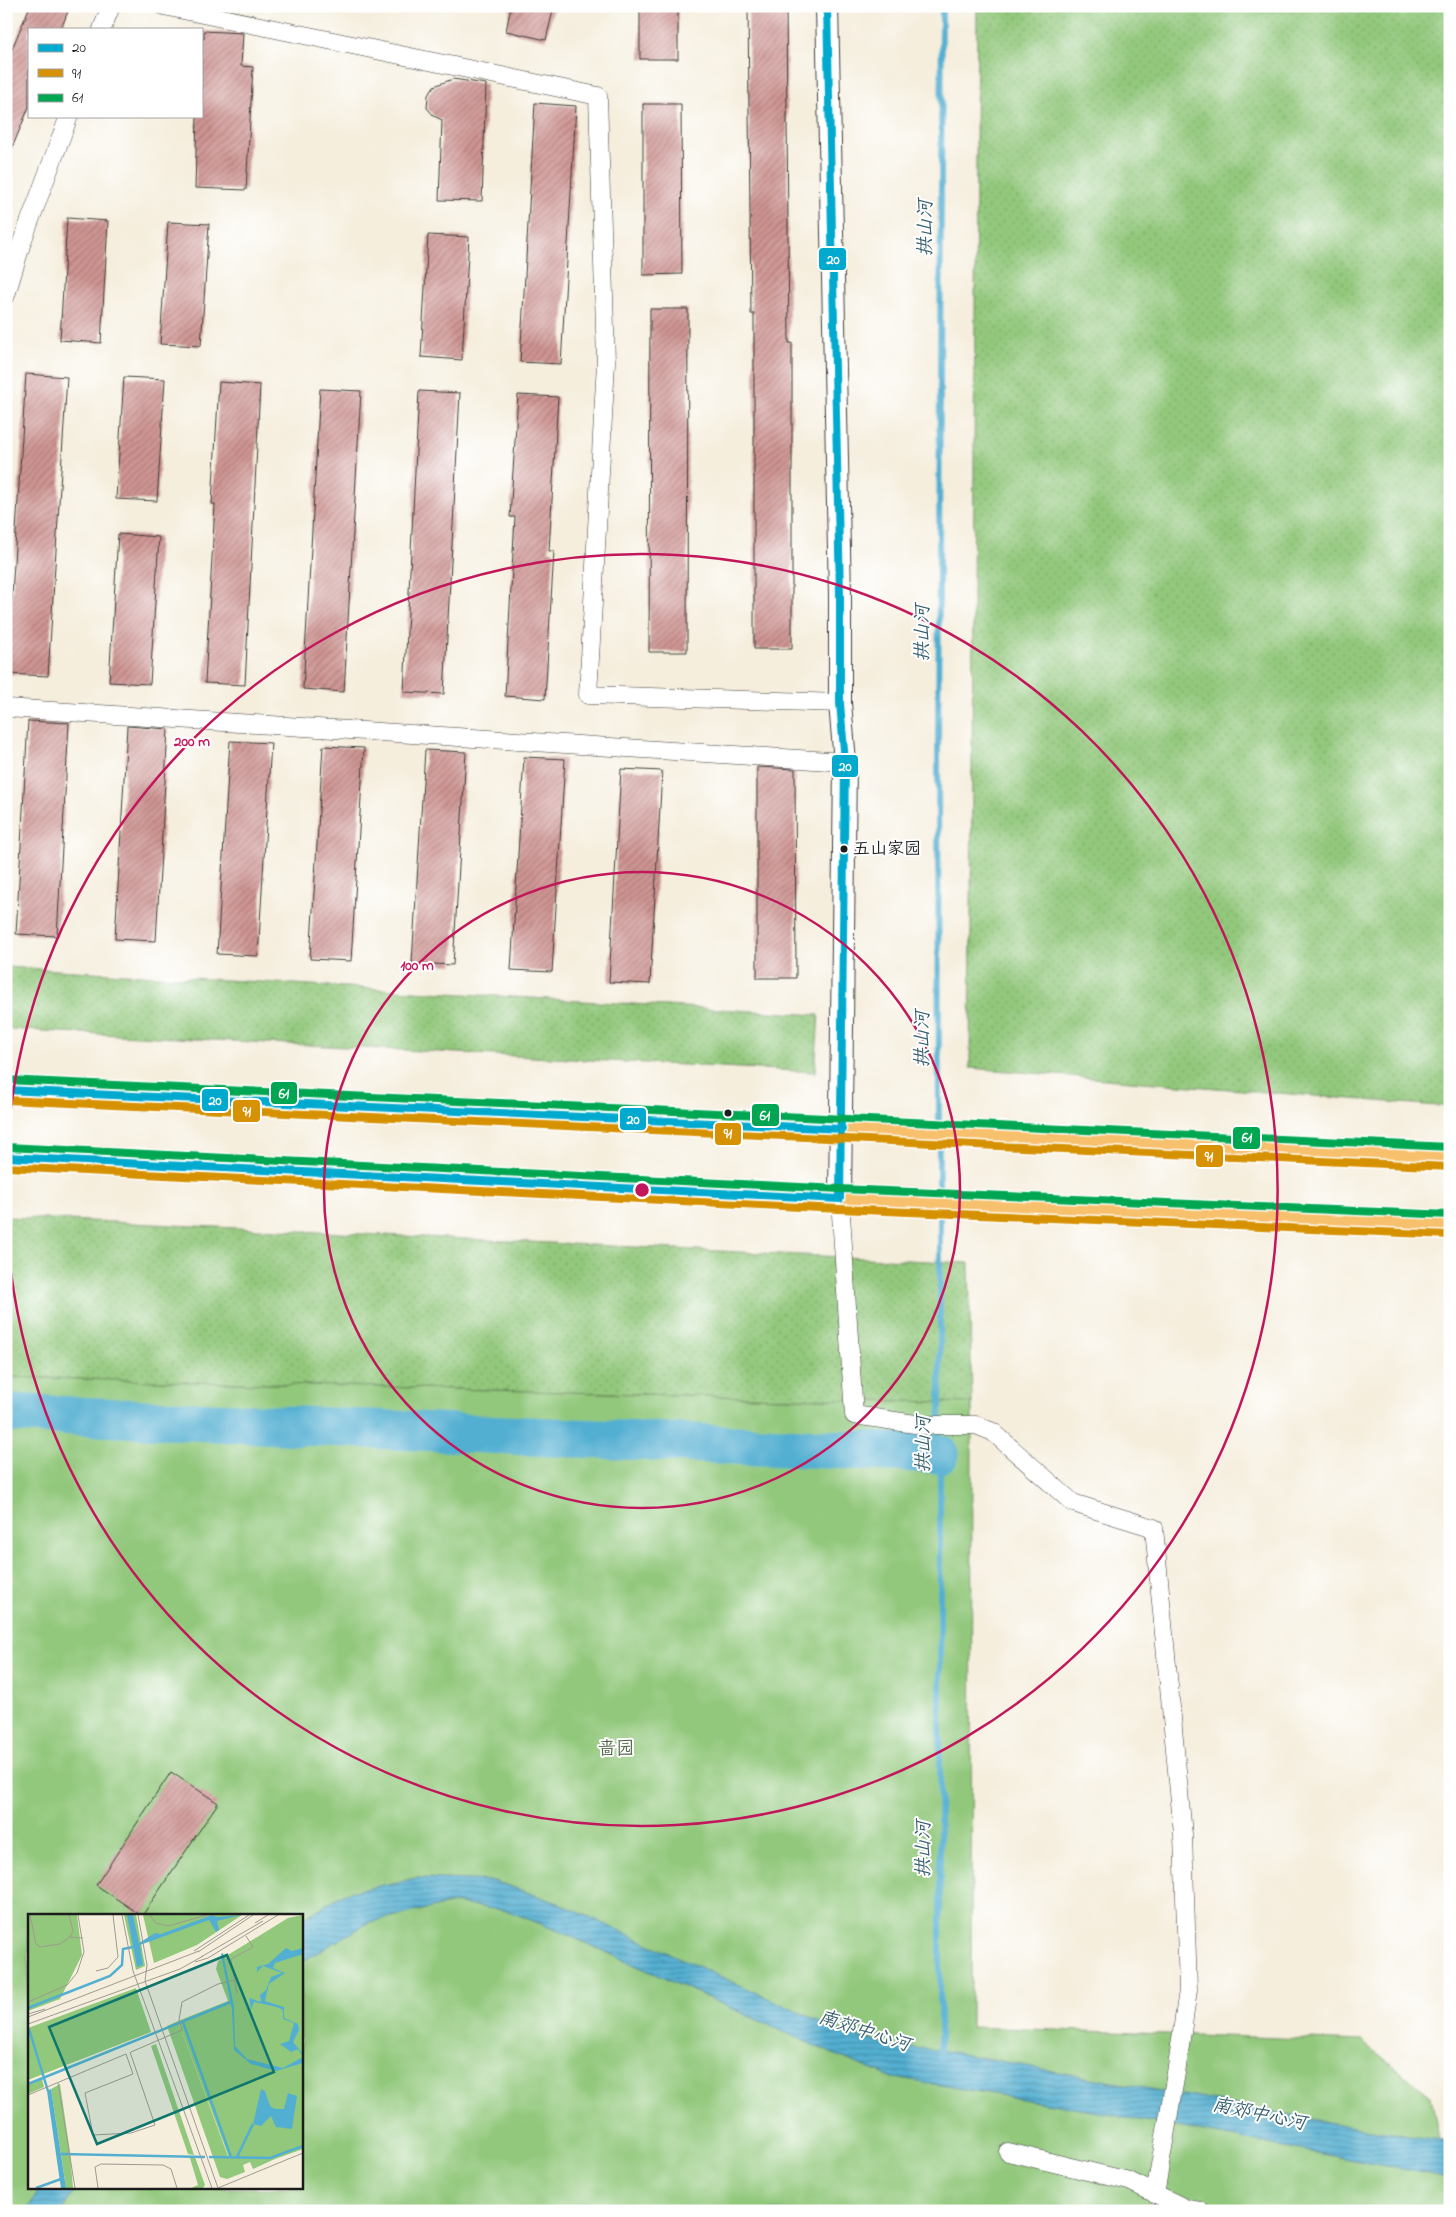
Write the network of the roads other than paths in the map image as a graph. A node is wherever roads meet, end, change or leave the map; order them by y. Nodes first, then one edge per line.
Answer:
1 (110, 6) edge
2 (164, 6) edge
3 (827, 6) edge
4 (102, 28) edge
5 (68, 118) edge
6 (6, 295) edge
7 (840, 703) junction
8 (6, 708) edge
9 (844, 762) junction
10 (6, 1090) edge
11 (842, 1129) junction
12 (6, 1157) edge
13 (1450, 1157) edge
14 (840, 1199) junction
15 (1450, 1226) edge
16 (1008, 2152) dead end
17 (1155, 2194) junction
18 (1200, 2211) edge

1 - 4 street
2 - 7 street
3 - 7 street
5 - 6 street
7 - 9 street
8 - 9 street
9 - 11 street
10 - 11 main road
11 - 13 main road
11 - 14 street
12 - 14 main road
14 - 15 main road
14 - 17 street
16 - 17 street
17 - 18 street

